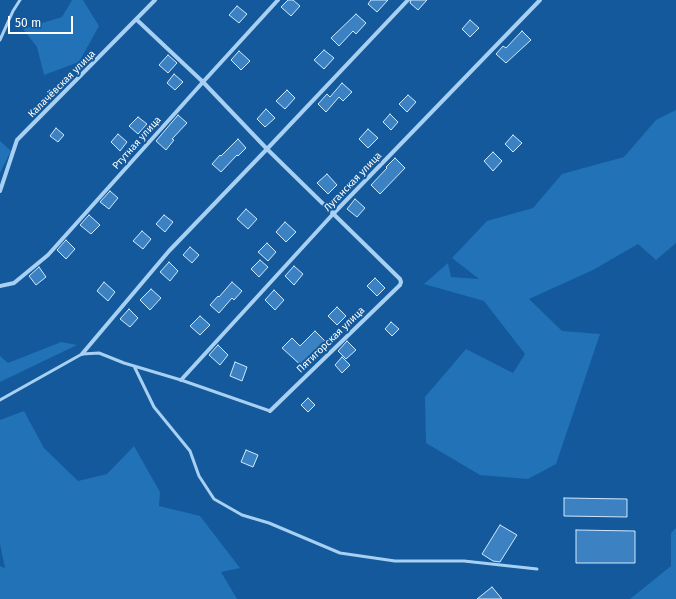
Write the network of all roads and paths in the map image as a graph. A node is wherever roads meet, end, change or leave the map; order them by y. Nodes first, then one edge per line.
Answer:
1 (20, 0) edge
2 (155, 0) edge
3 (278, 0) edge
4 (408, 0) edge
5 (540, 0) edge
6 (136, 20) junction
7 (0, 40) edge
8 (203, 82) junction
9 (267, 149) junction
10 (0, 191) edge
11 (333, 214) junction
12 (0, 286) edge
13 (82, 354) junction
14 (134, 366) junction
15 (181, 380) junction
16 (0, 400) edge
17 (270, 412) joint
18 (537, 569) dead end

1 - 7 lane
2 - 6 street, Калачёвская улица
3 - 8 street, Ртутная улица
4 - 9 street
5 - 11 street, Луганская улица
6 - 8 street
6 - 10 street, Калачёвская улица
8 - 9 street
8 - 12 street, Ртутная улица
9 - 11 street
9 - 13 street
11 - 15 street, Луганская улица
11 - 17 street, Пятигорская улица
13 - 14 lane
13 - 16 lane
14 - 15 lane
14 - 18 lane
15 - 17 lane

